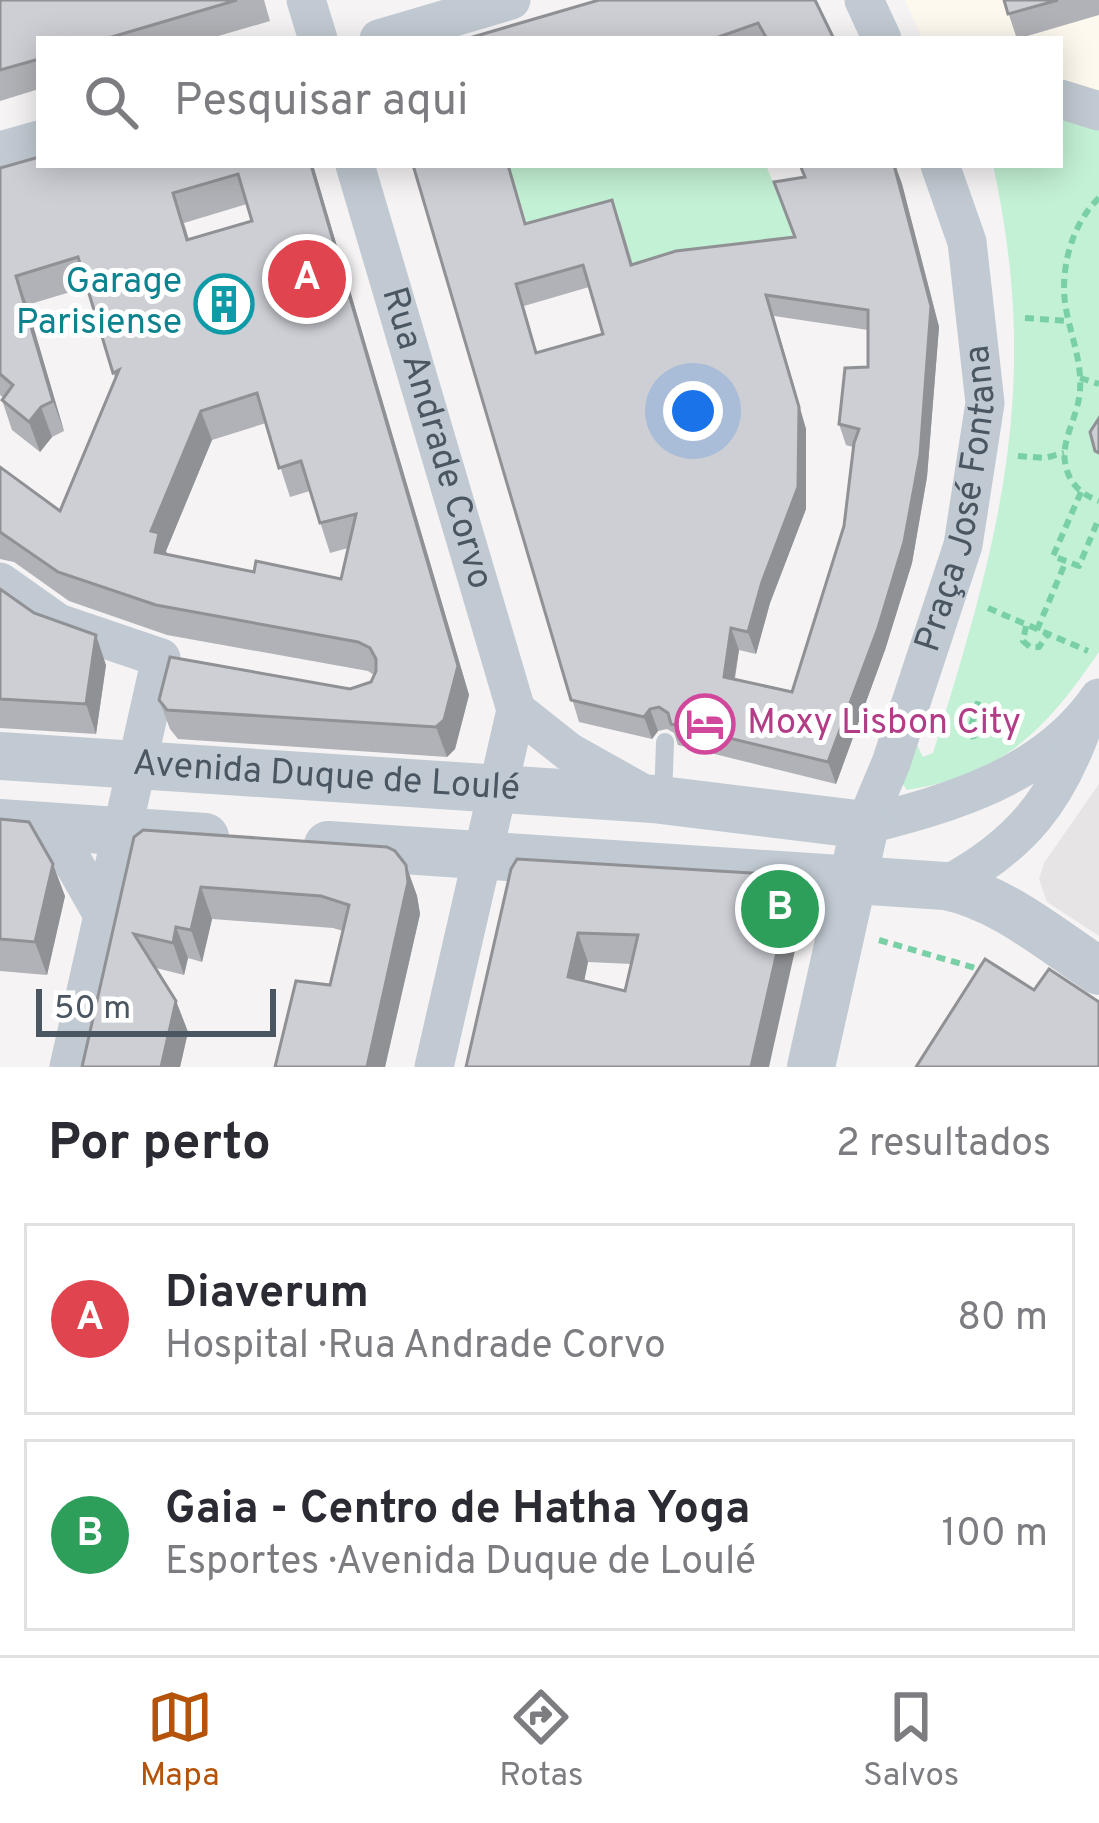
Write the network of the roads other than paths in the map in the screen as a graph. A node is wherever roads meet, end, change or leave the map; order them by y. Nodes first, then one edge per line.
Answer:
1 (306, 0) edge
2 (511, 0) edge
3 (864, 0) edge
4 (317, 36) edge
5 (389, 36) edge
6 (881, 36) edge
7 (1063, 100) edge
8 (1099, 110) edge
9 (36, 141) edge
10 (0, 151) edge
11 (356, 168) edge
12 (946, 170) edge
13 (0, 582) edge
14 (161, 658) junction
15 (206, 666) edge
16 (1092, 708) edge
17 (516, 710) junction
18 (665, 742) edge
19 (0, 756) edge
20 (137, 765) junction
21 (498, 789) junction
22 (658, 800) junction
23 (0, 824) edge
24 (865, 825) junction
25 (53, 827) junction
26 (122, 831) junction
27 (482, 855) junction
28 (853, 880) junction
29 (945, 886) junction
30 (103, 915) junction
31 (1099, 970) edge
32 (69, 1067) edge
33 (434, 1067) edge
34 (811, 1067) edge

1 - 4 street
2 - 5 street
3 - 6 street
7 - 8 street
9 - 10 street
11 - 17 street, Rua Andrade Corvo
12 - 24 street, Praça José Fontana
13 - 14 street
14 - 15 street
14 - 20 street
16 - 24 street
16 - 29 street
17 - 21 street
17 - 22 street, Avenida Duque de Loulé
18 - 22 lane
19 - 20 street, Avenida Duque de Loulé
20 - 21 street, Avenida Duque de Loulé
20 - 26 street
21 - 22 street, Avenida Duque de Loulé
21 - 27 street
22 - 24 street, Avenida Duque de Loulé
23 - 25 street, Avenida Duque de Loulé
24 - 28 street, Praça José Fontana
25 - 26 street, Avenida Duque de Loulé
25 - 30 street
26 - 27 street, Avenida Duque de Loulé
26 - 30 street
27 - 28 street, Avenida Duque de Loulé
27 - 33 street
28 - 29 street, Avenida Duque de Loulé
28 - 34 street, Praça José Fontana
29 - 31 street, Avenida Duque de Loulé
30 - 32 street

